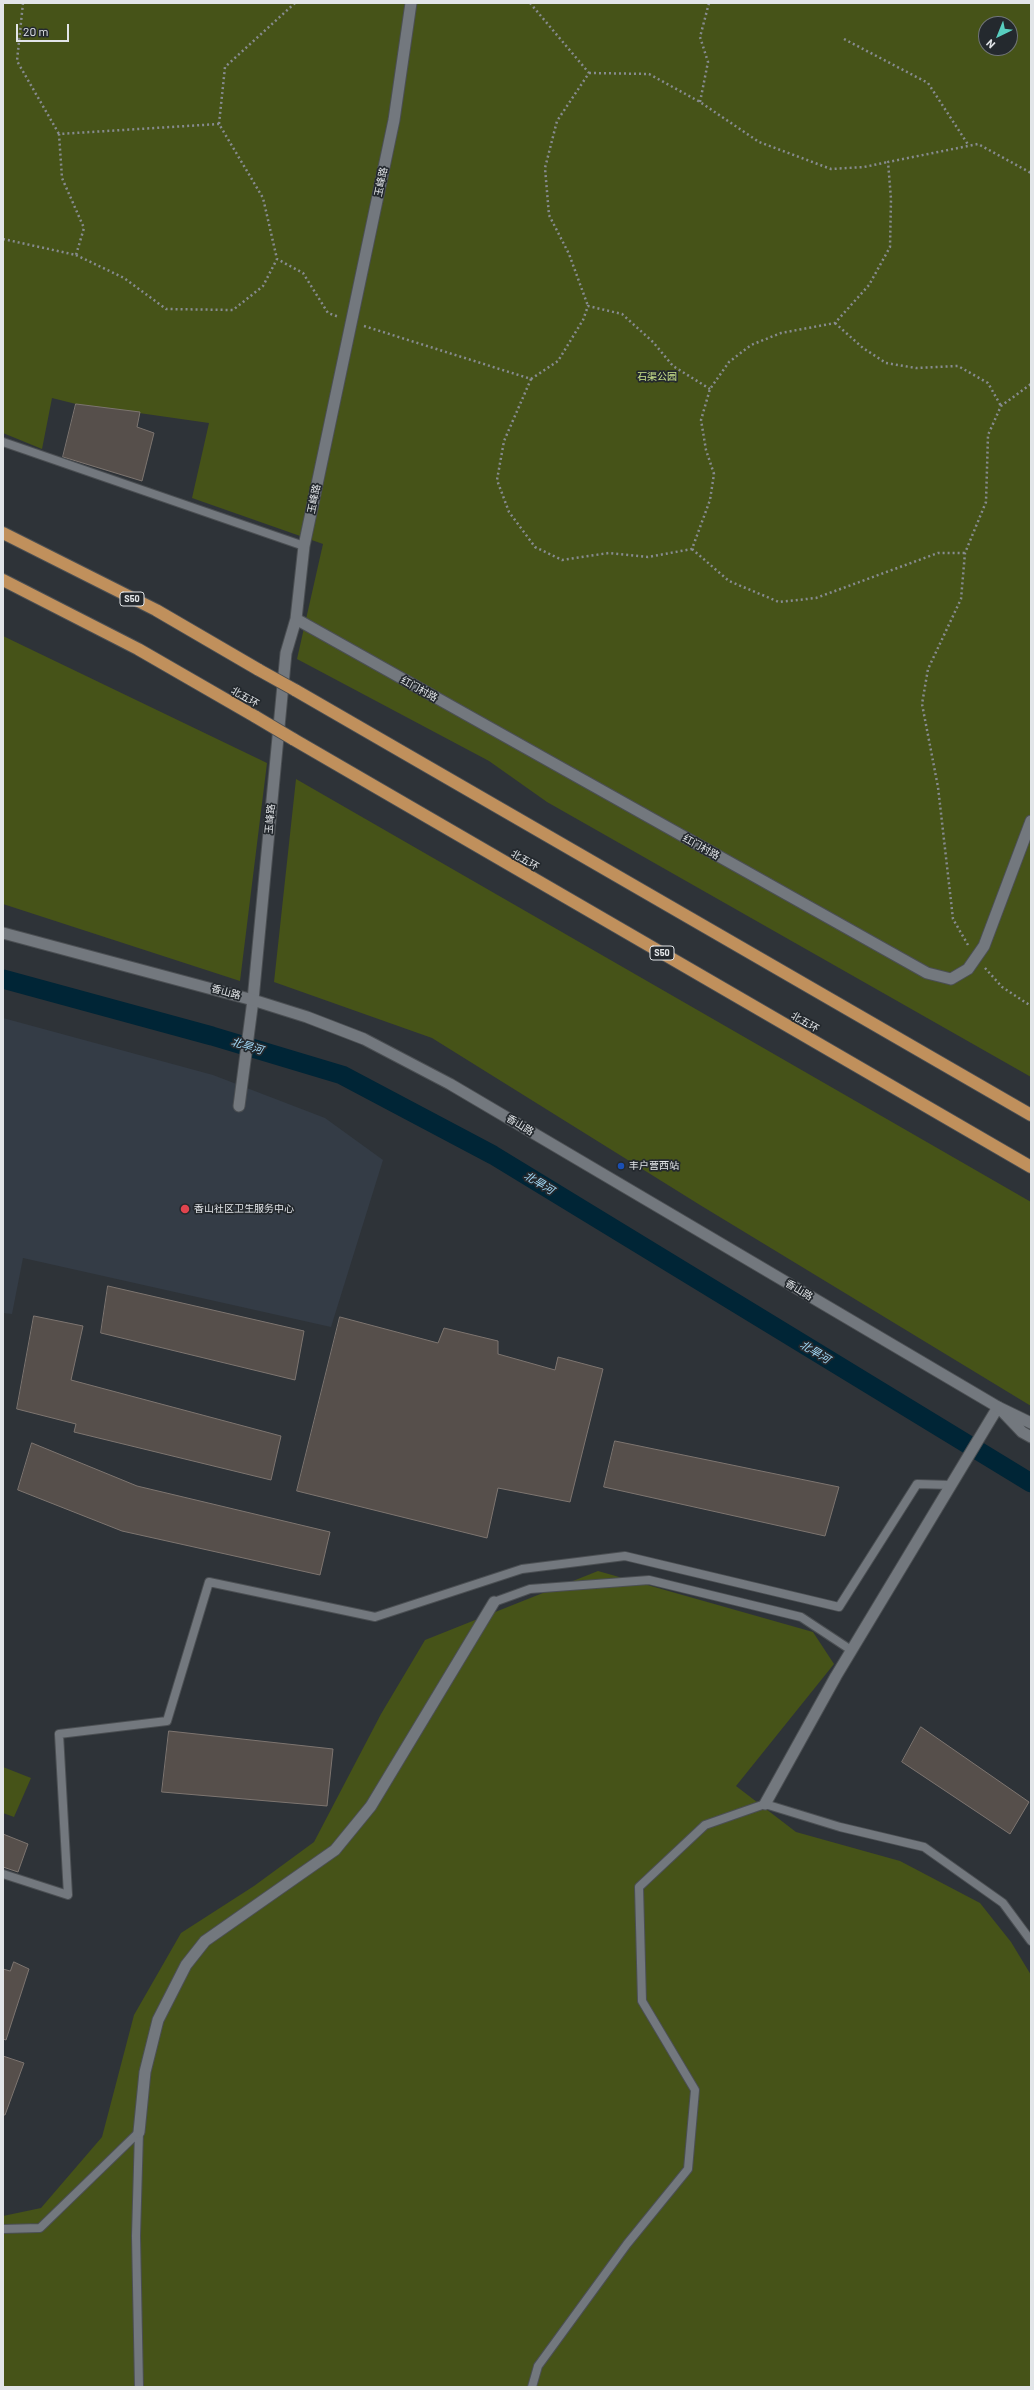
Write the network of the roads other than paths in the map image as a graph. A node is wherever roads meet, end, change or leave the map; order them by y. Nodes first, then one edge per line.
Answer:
1 (411, 3) edge
2 (3, 442) edge
3 (3, 533) edge
4 (304, 546) junction
5 (3, 580) edge
6 (296, 619) junction
7 (1031, 821) edge
8 (3, 933) edge
9 (253, 1000) junction
10 (238, 1106) dead end
11 (1031, 1115) edge
12 (1031, 1167) edge
13 (998, 1407) junction
14 (1031, 1423) edge
15 (1031, 1437) edge
16 (951, 1485) junction
17 (494, 1602) joint
18 (851, 1650) junction
19 (765, 1804) junction
20 (3, 1874) edge
21 (1031, 1942) edge
22 (139, 2132) junction
23 (3, 2229) edge
24 (139, 2387) edge
25 (532, 2387) edge

1 - 4 street, 玉峰路
2 - 4 lane
3 - 11 highway, S50, bridge
4 - 6 street, 玉峰路
5 - 12 highway, 北五环 / S50, bridge
6 - 7 street, 红门村路
6 - 9 street, 玉峰路
8 - 9 street, 香山路
9 - 10 street, 玉峰路
9 - 13 street, 香山路
13 - 14 street, 香山路
13 - 15 street, 香山路
13 - 16 street
16 - 18 street
16 - 20 lane
17 - 18 lane
17 - 22 street
18 - 19 street
19 - 21 lane
19 - 25 lane
22 - 23 lane
22 - 24 lane

